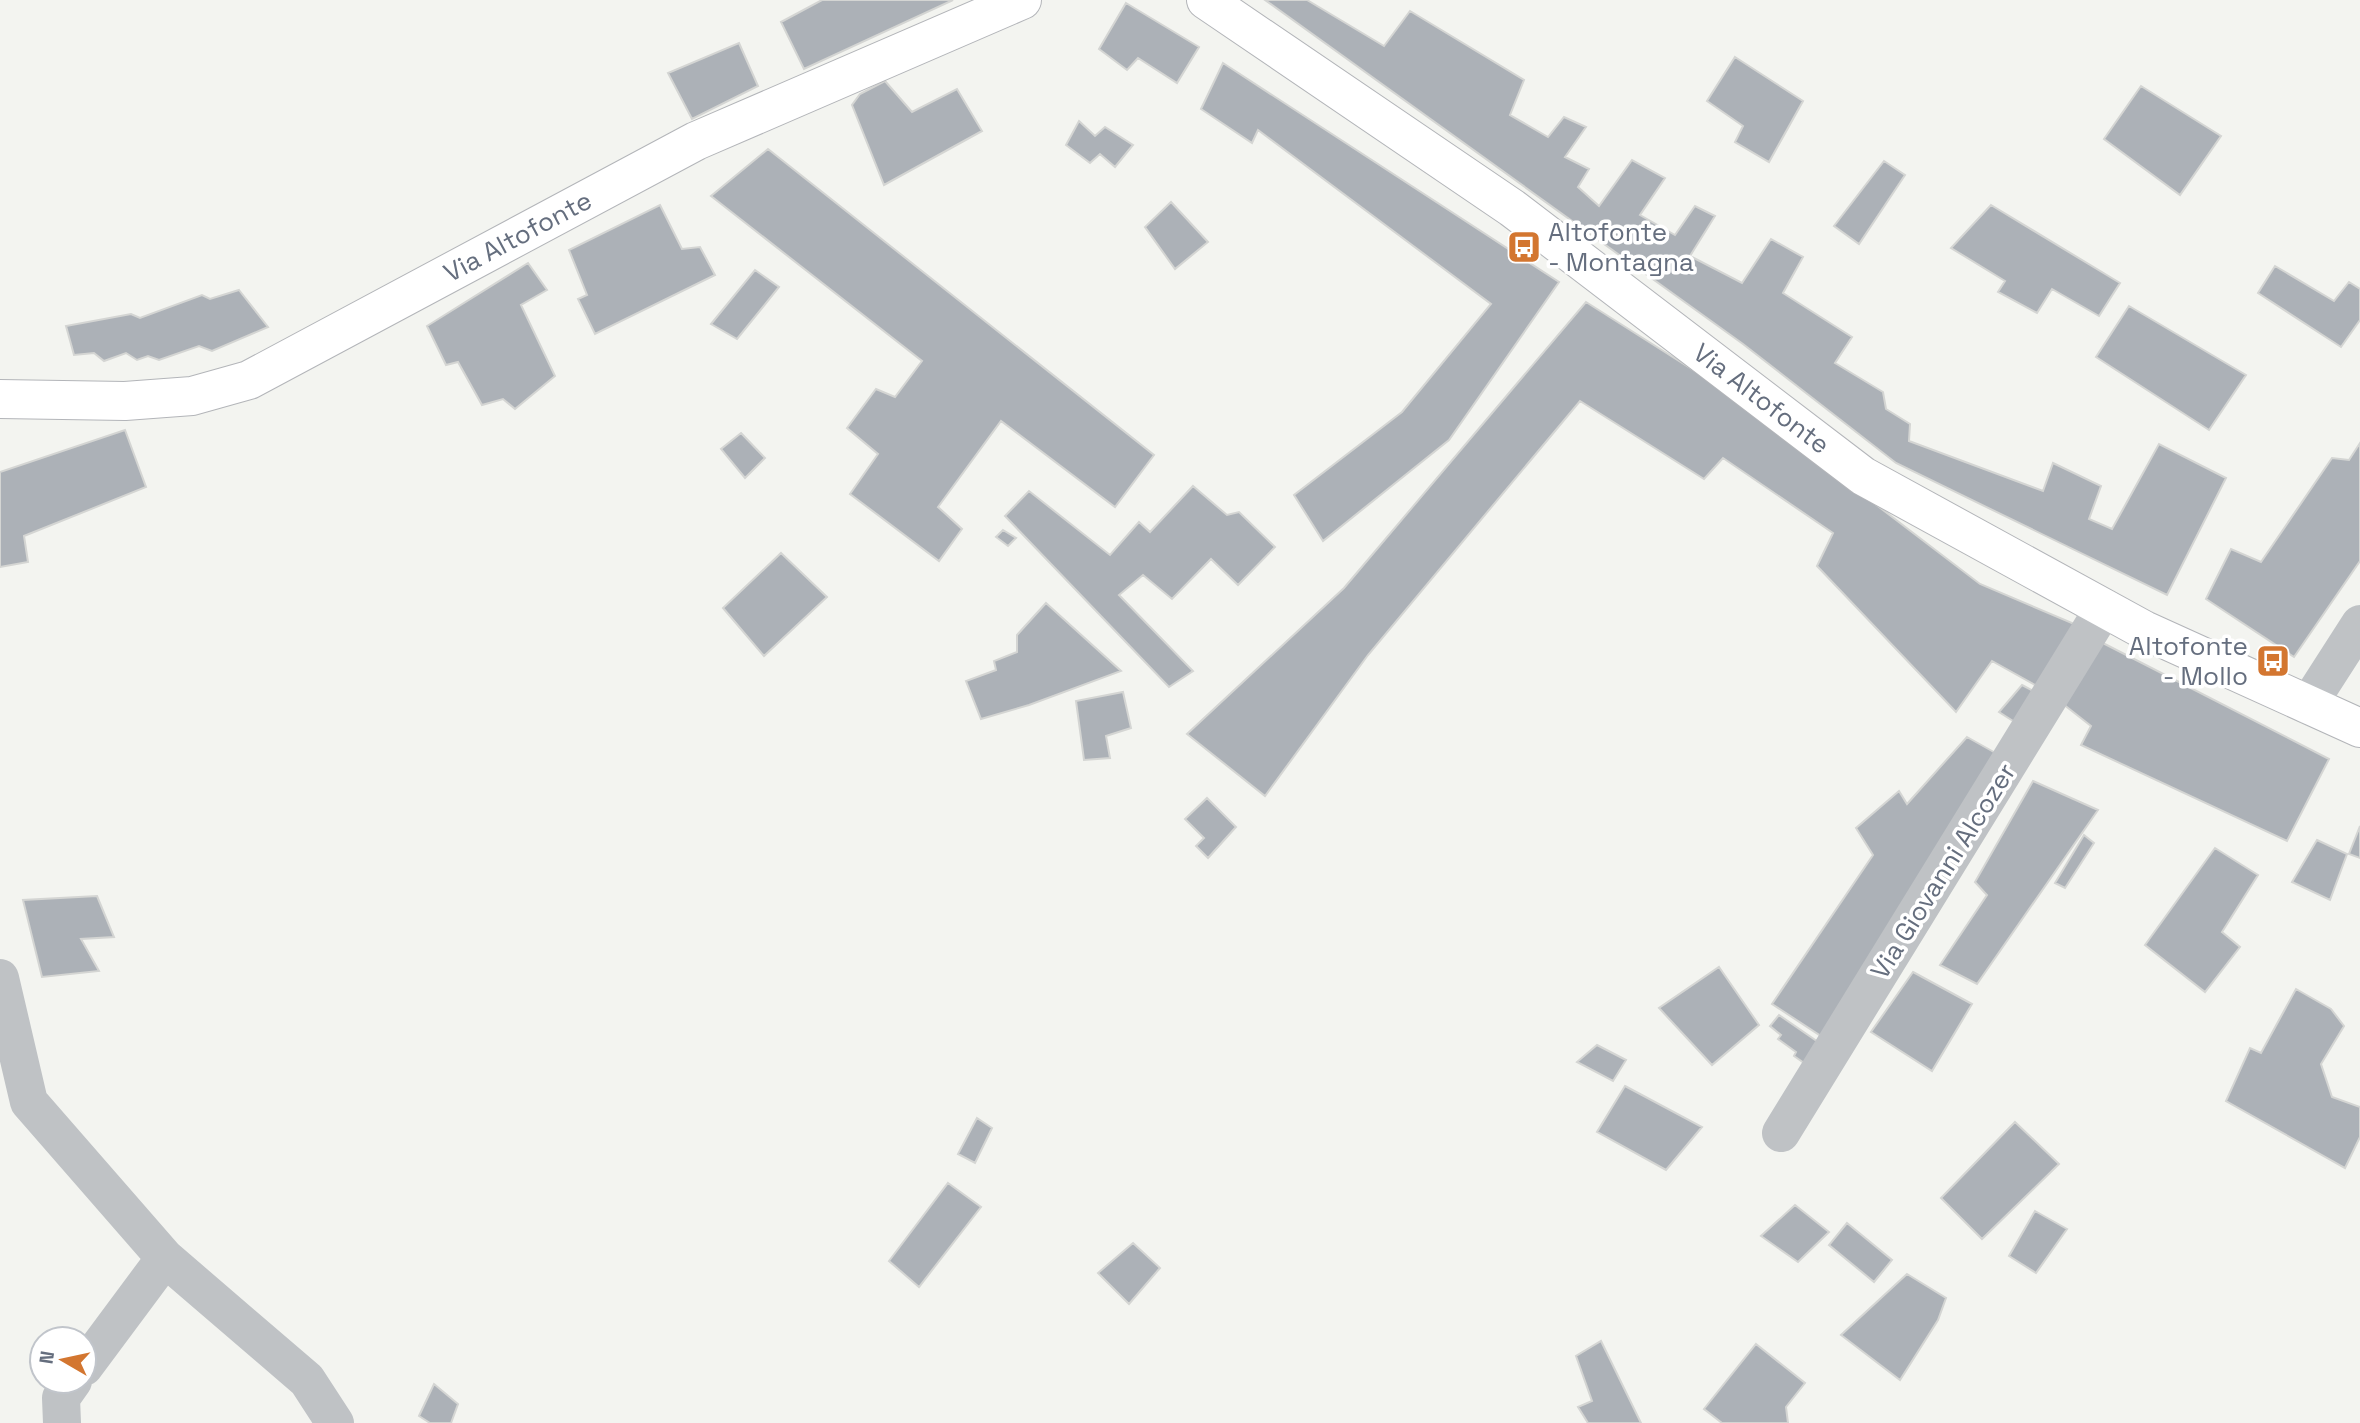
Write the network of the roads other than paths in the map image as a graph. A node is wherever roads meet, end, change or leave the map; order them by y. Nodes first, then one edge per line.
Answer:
1 (1022, 0) edge
2 (1206, 0) edge
3 (0, 400) edge
4 (2104, 608) junction
5 (2360, 624) edge
6 (2308, 705) junction
7 (2360, 728) edge
8 (0, 978) edge
9 (1782, 1133) dead end
10 (164, 1258) junction
11 (98, 1348) edge
12 (63, 1395) edge
13 (62, 1423) edge
14 (335, 1423) edge

1 - 3 main road, Via Altofonte
2 - 4 main road, Via Altofonte
4 - 6 main road, Via Altofonte
4 - 9 street, Via Giovanni Alcozer
5 - 6 street
6 - 7 main road, Via Altofonte
8 - 10 street
10 - 11 street
10 - 14 street
12 - 13 street

